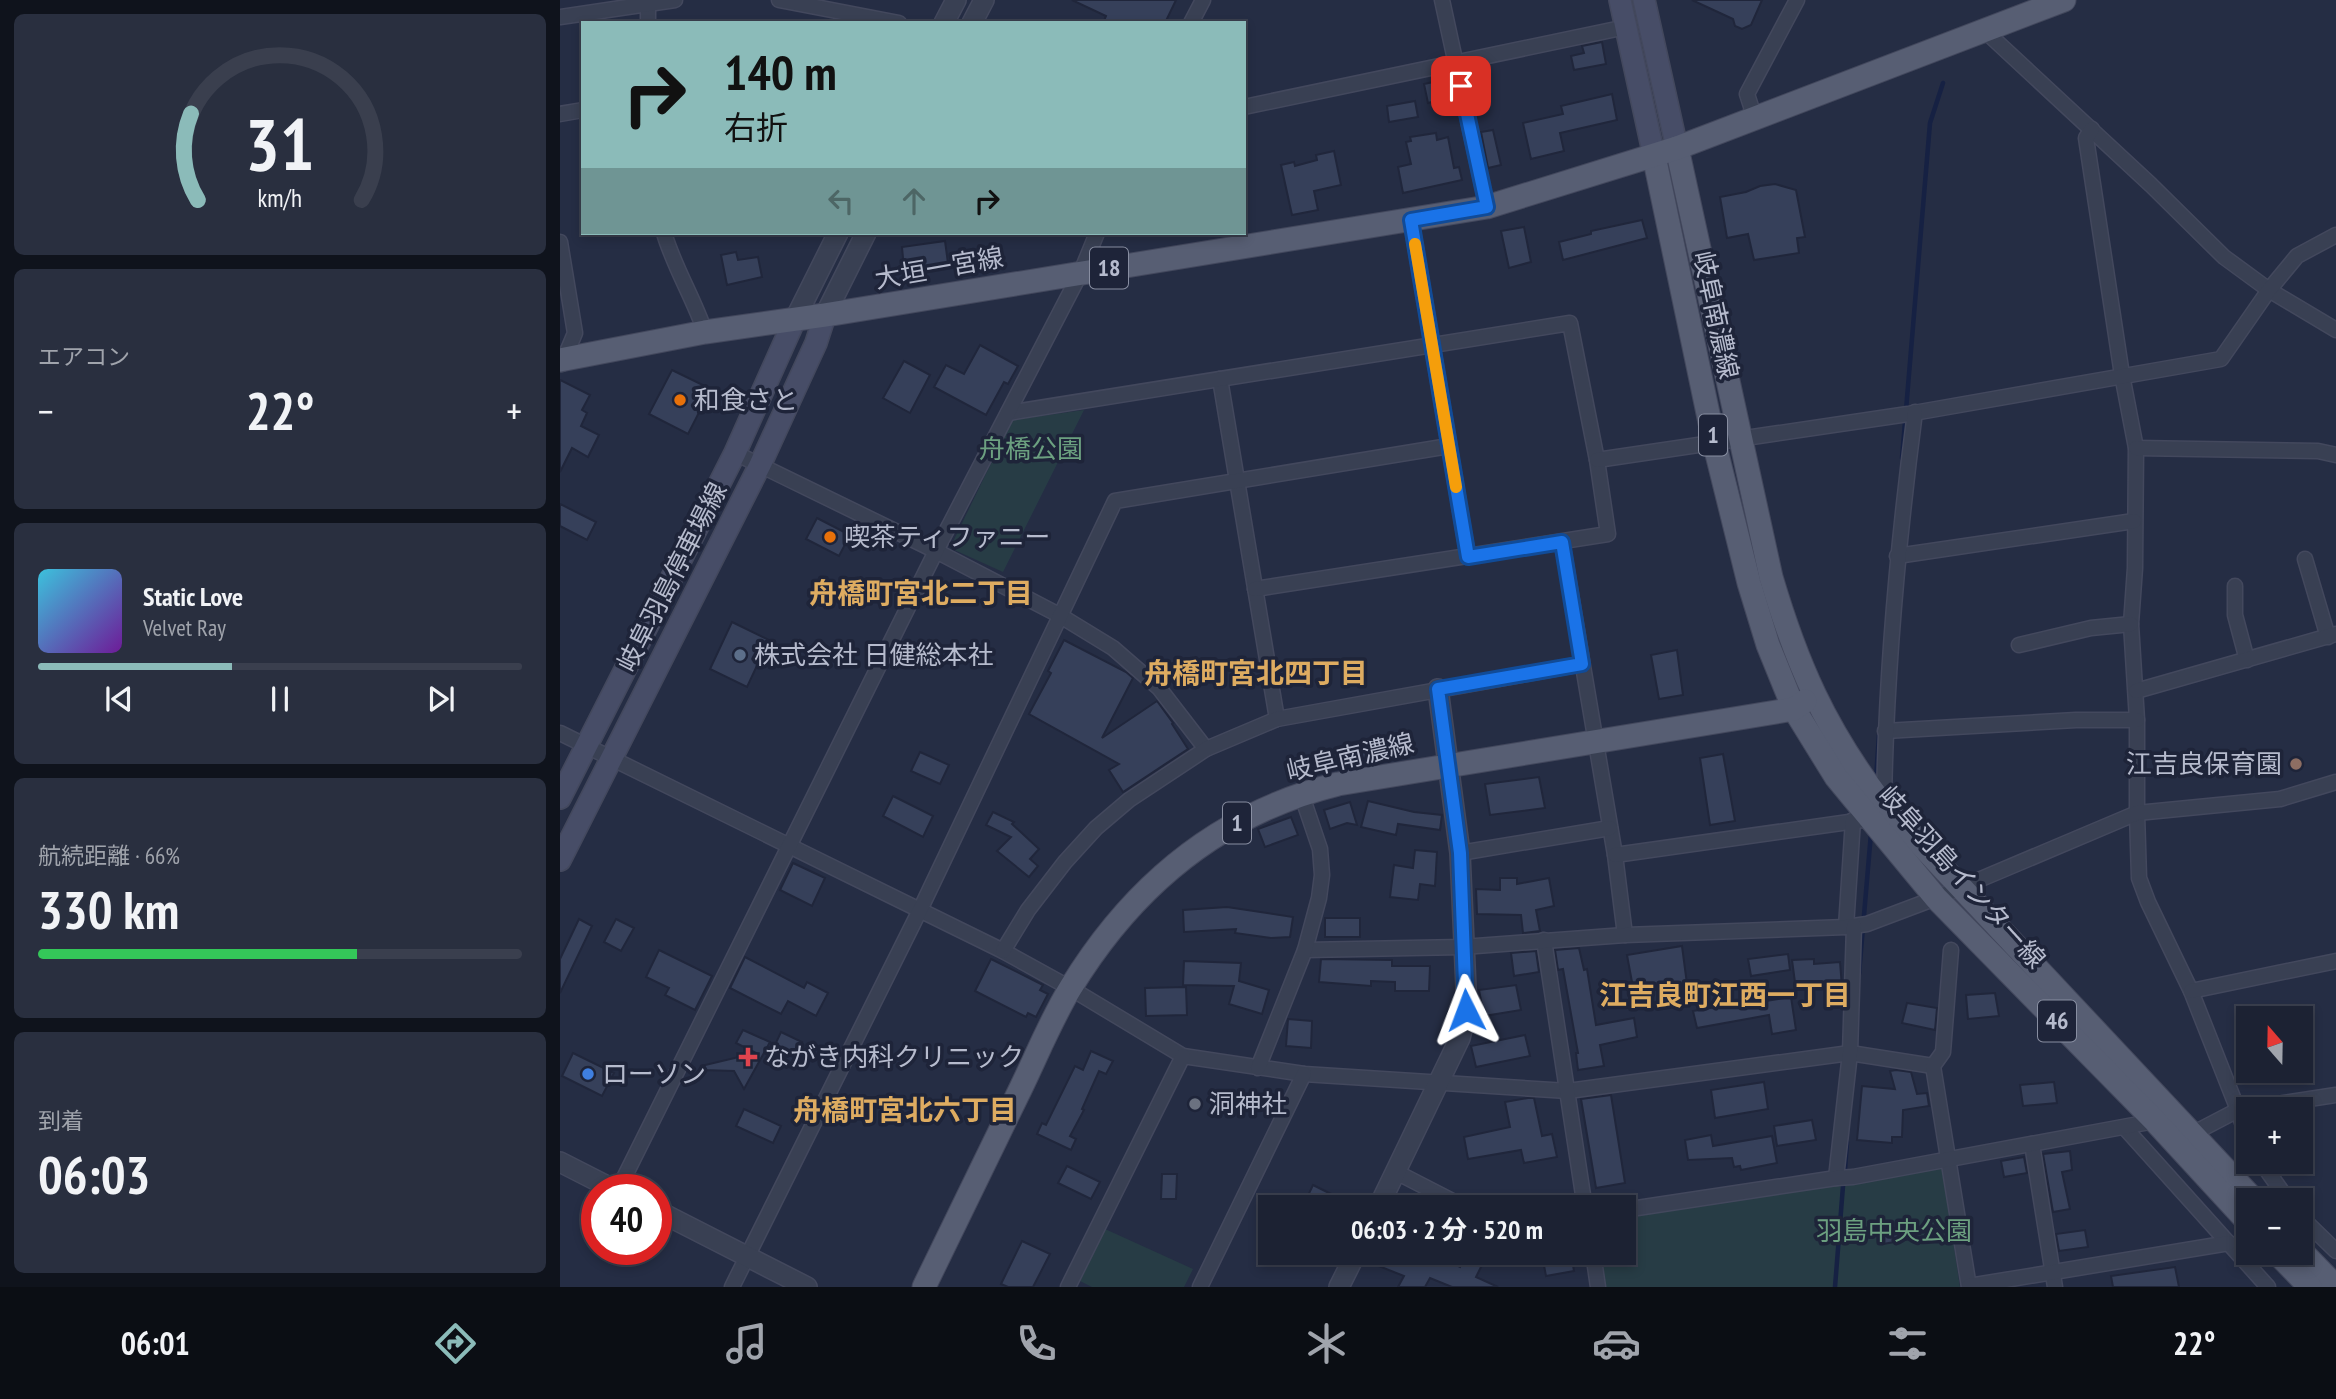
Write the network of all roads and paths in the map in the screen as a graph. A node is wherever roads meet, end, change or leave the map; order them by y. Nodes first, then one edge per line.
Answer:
1 (675, 0) edge
2 (779, 0) edge
3 (956, 0) edge
4 (984, 0) edge
5 (1203, 0) edge
6 (1442, 0) edge
7 (1620, 0) edge
8 (1644, 0) edge
9 (1797, 0) edge
10 (2064, 0) edge
11 (648, 3) junction
12 (560, 17) edge
13 (648, 21) edge
14 (889, 21) edge
15 (945, 21) edge
16 (973, 21) edge
17 (1192, 21) edge
18 (1626, 27) junction
19 (1984, 30) junction
20 (1455, 61) junction
21 (1246, 107) edge
22 (581, 110) edge
23 (560, 114) edge
24 (1755, 120) junction
25 (2092, 129) junction
26 (1677, 148) junction
27 (1654, 156) junction
28 (1487, 207) junction
29 (1411, 220) junction
30 (665, 235) edge
31 (837, 235) edge
32 (865, 235) edge
33 (1096, 235) edge
34 (2336, 235) edge
35 (560, 242) edge
36 (562, 265) edge
37 (1081, 272) junction
38 (2269, 290) junction
39 (825, 315) junction
40 (795, 319) junction
41 (2336, 330) edge
42 (705, 332) junction
43 (1432, 344) junction
44 (562, 363) edge
45 (2122, 375) junction
46 (1220, 379) junction
47 (1912, 413) junction
48 (1008, 414) junction
49 (1741, 438) junction
50 (1714, 442) junction
51 (1449, 446) junction
52 (2136, 448) junction
53 (734, 453) junction
54 (2336, 455) edge
55 (1597, 460) junction
56 (760, 465) junction
57 (1237, 479) junction
58 (2134, 521) junction
59 (1562, 542) junction
60 (936, 551) junction
61 (1897, 556) junction
62 (1468, 557) junction
63 (2305, 559) dead end
64 (2235, 586) dead end
65 (1255, 589) junction
66 (1059, 614) junction
67 (2131, 624) junction
68 (2332, 635) edge
69 (2019, 645) dead end
70 (2247, 660) junction
71 (1582, 664) junction
72 (1438, 689) junction
73 (2136, 691) junction
74 (1814, 696) junction
75 (1794, 709) junction
76 (1277, 719) junction
77 (2137, 720) junction
78 (1885, 731) junction
79 (560, 733) edge
80 (1595, 743) junction
81 (586, 746) junction
82 (1206, 750) junction
83 (612, 759) junction
84 (1448, 765) junction
85 (1843, 769) junction
86 (2336, 782) edge
87 (1301, 793) junction
88 (560, 799) edge
89 (1871, 812) junction
90 (2137, 813) junction
91 (1610, 828) junction
92 (789, 847) junction
93 (1460, 853) junction
94 (1615, 855) junction
95 (560, 860) edge
96 (1960, 888) junction
97 (1936, 898) junction
98 (920, 910) junction
99 (1856, 925) junction
100 (1625, 935) junction
101 (1545, 940) junction
102 (1464, 947) junction
103 (1305, 950) junction
104 (1951, 950) dead end
105 (1003, 951) junction
106 (2336, 961) edge
107 (1070, 988) junction
108 (2190, 991) junction
109 (1850, 1053) junction
110 (1183, 1056) junction
111 (1933, 1066) junction
112 (1258, 1068) junction
113 (1304, 1074) junction
114 (1439, 1083) junction
115 (1568, 1091) junction
116 (2336, 1095) edge
117 (2313, 1099) edge
118 (2236, 1105) edge
119 (2236, 1111) edge
120 (2155, 1121) junction
121 (2125, 1128) junction
122 (2192, 1134) junction
123 (2032, 1144) junction
124 (1948, 1158) junction
125 (560, 1162) edge
126 (1396, 1172) junction
127 (584, 1174) edge
128 (625, 1174) edge
129 (1836, 1178) junction
130 (2243, 1188) edge
131 (1384, 1195) edge
132 (1441, 1195) edge
133 (1583, 1195) edge
134 (1636, 1208) edge
135 (2236, 1209) edge
136 (672, 1218) edge
137 (2313, 1229) edge
138 (2229, 1243) junction
139 (2336, 1253) edge
140 (748, 1256) junction
141 (2313, 1263) edge
142 (1350, 1265) edge
143 (1595, 1265) edge
144 (2289, 1265) edge
145 (2054, 1279) edge
146 (732, 1287) edge
147 (807, 1287) edge
148 (924, 1287) edge
149 (1068, 1287) edge
150 (1200, 1287) edge
151 (1340, 1287) edge
152 (1598, 1287) edge
153 (1969, 1287) edge
154 (2268, 1287) edge
155 (2310, 1287) edge
156 (2336, 1287) edge

1 - 11 street
2 - 14 street
3 - 15 street
4 - 16 street
5 - 17 street
6 - 20 street
7 - 18 main road
8 - 26 main road
9 - 24 street
10 - 19 main road
11 - 12 street
11 - 13 street
18 - 20 street
18 - 27 main road
19 - 24 main road
19 - 25 street
20 - 21 street
20 - 28 street
22 - 23 street
24 - 26 main road
25 - 38 street
25 - 45 street
26 - 27 main road
26 - 49 main road, 岐阜南濃線 / 1
27 - 28 main road, 大垣一宮線 / 18
27 - 50 main road, 岐阜南濃線 / 1
28 - 29 main road, 大垣一宮線 / 18
29 - 37 main road, 大垣一宮線 / 18
29 - 43 street
30 - 42 street
31 - 40 street
32 - 39 street
33 - 37 street
34 - 38 street
35 - 36 street
36 - 44 street
37 - 39 main road, 大垣一宮線 / 18
37 - 48 street
38 - 41 street
38 - 45 street
39 - 40 main road, 大垣一宮線 / 18
39 - 56 main road, 岐阜羽島停車場線
40 - 42 main road, 大垣一宮線 / 18
40 - 53 main road, 岐阜羽島停車場線
42 - 44 main road, 大垣一宮線 / 18
43 - 46 street
43 - 51 street
43 - 55 street
45 - 47 street
45 - 52 street
46 - 48 street
46 - 57 street
47 - 49 street
47 - 61 street
48 - 60 street
49 - 50 street
49 - 74 main road, 岐阜南濃線 / 1
50 - 55 street
50 - 75 main road, 岐阜南濃線 / 1
51 - 57 street
51 - 62 street
52 - 54 street
52 - 58 street
53 - 56 street
53 - 81 main road, 岐阜羽島停車場線
55 - 59 street
56 - 60 street
56 - 83 main road, 岐阜羽島停車場線
57 - 65 street
57 - 66 street
58 - 61 street
58 - 67 street
59 - 62 street
59 - 71 street
60 - 66 street
60 - 92 street
61 - 78 street
62 - 65 street
63 - 68 street
64 - 70 street
65 - 76 street
66 - 82 street
66 - 98 street
67 - 69 street
67 - 73 street
68 - 70 street
70 - 73 street
71 - 72 street
71 - 80 street
72 - 76 street
72 - 84 street
73 - 77 street
74 - 75 main road, 岐阜南濃線 / 1
74 - 85 main road, 岐阜羽島インター線 / 46
75 - 80 main road, 岐阜南濃線 / 1
75 - 85 main road, 岐阜羽島インター線 / 46
76 - 82 street
77 - 78 street
77 - 90 street
78 - 89 street
79 - 81 street
80 - 84 main road, 岐阜南濃線 / 1
80 - 91 street
81 - 83 street
81 - 88 main road, 岐阜羽島停車場線
82 - 105 street
83 - 92 street
83 - 95 main road, 岐阜羽島停車場線
84 - 87 main road, 岐阜南濃線 / 1
84 - 93 street
85 - 89 main road, 岐阜羽島インター線 / 46
86 - 90 street
87 - 103 street
87 - 107 main road, 岐阜南濃線 / 1
89 - 94 street
89 - 96 main road, 岐阜羽島インター線 / 46
89 - 97 main road, 岐阜羽島インター線 / 46
89 - 99 street
90 - 96 street
90 - 108 street
91 - 93 street
91 - 94 street
92 - 98 street
92 - 128 street
93 - 102 street
94 - 100 street
96 - 97 street
96 - 122 main road, 岐阜羽島インター線 / 46
97 - 99 street
97 - 120 main road, 岐阜羽島インター線 / 46
98 - 105 street
98 - 140 street
99 - 100 street
99 - 109 street
100 - 101 street
101 - 102 street
101 - 115 street
102 - 103 street
102 - 114 street
103 - 112 street
104 - 111 street
105 - 107 street
106 - 108 street
107 - 110 street
107 - 148 main road, 岐阜南濃線 / 1
108 - 118 street
109 - 111 street
109 - 115 street
109 - 129 street
110 - 112 street
110 - 149 street
111 - 124 street
112 - 113 street
113 - 114 street
113 - 150 street
114 - 115 street
114 - 126 street
115 - 133 street
116 - 117 street
119 - 122 street
120 - 121 street
120 - 135 main road, 岐阜羽島インター線 / 46
121 - 123 street
121 - 138 street
122 - 130 main road, 岐阜羽島インター線 / 46
123 - 124 street
123 - 145 street
124 - 129 street
124 - 153 street
125 - 127 street
126 - 131 street
126 - 132 street
129 - 134 street
136 - 140 street
137 - 139 street
138 - 145 street
138 - 154 street
140 - 146 street
140 - 147 street
141 - 156 main road
142 - 151 street
143 - 152 street
144 - 155 main road
145 - 153 street

